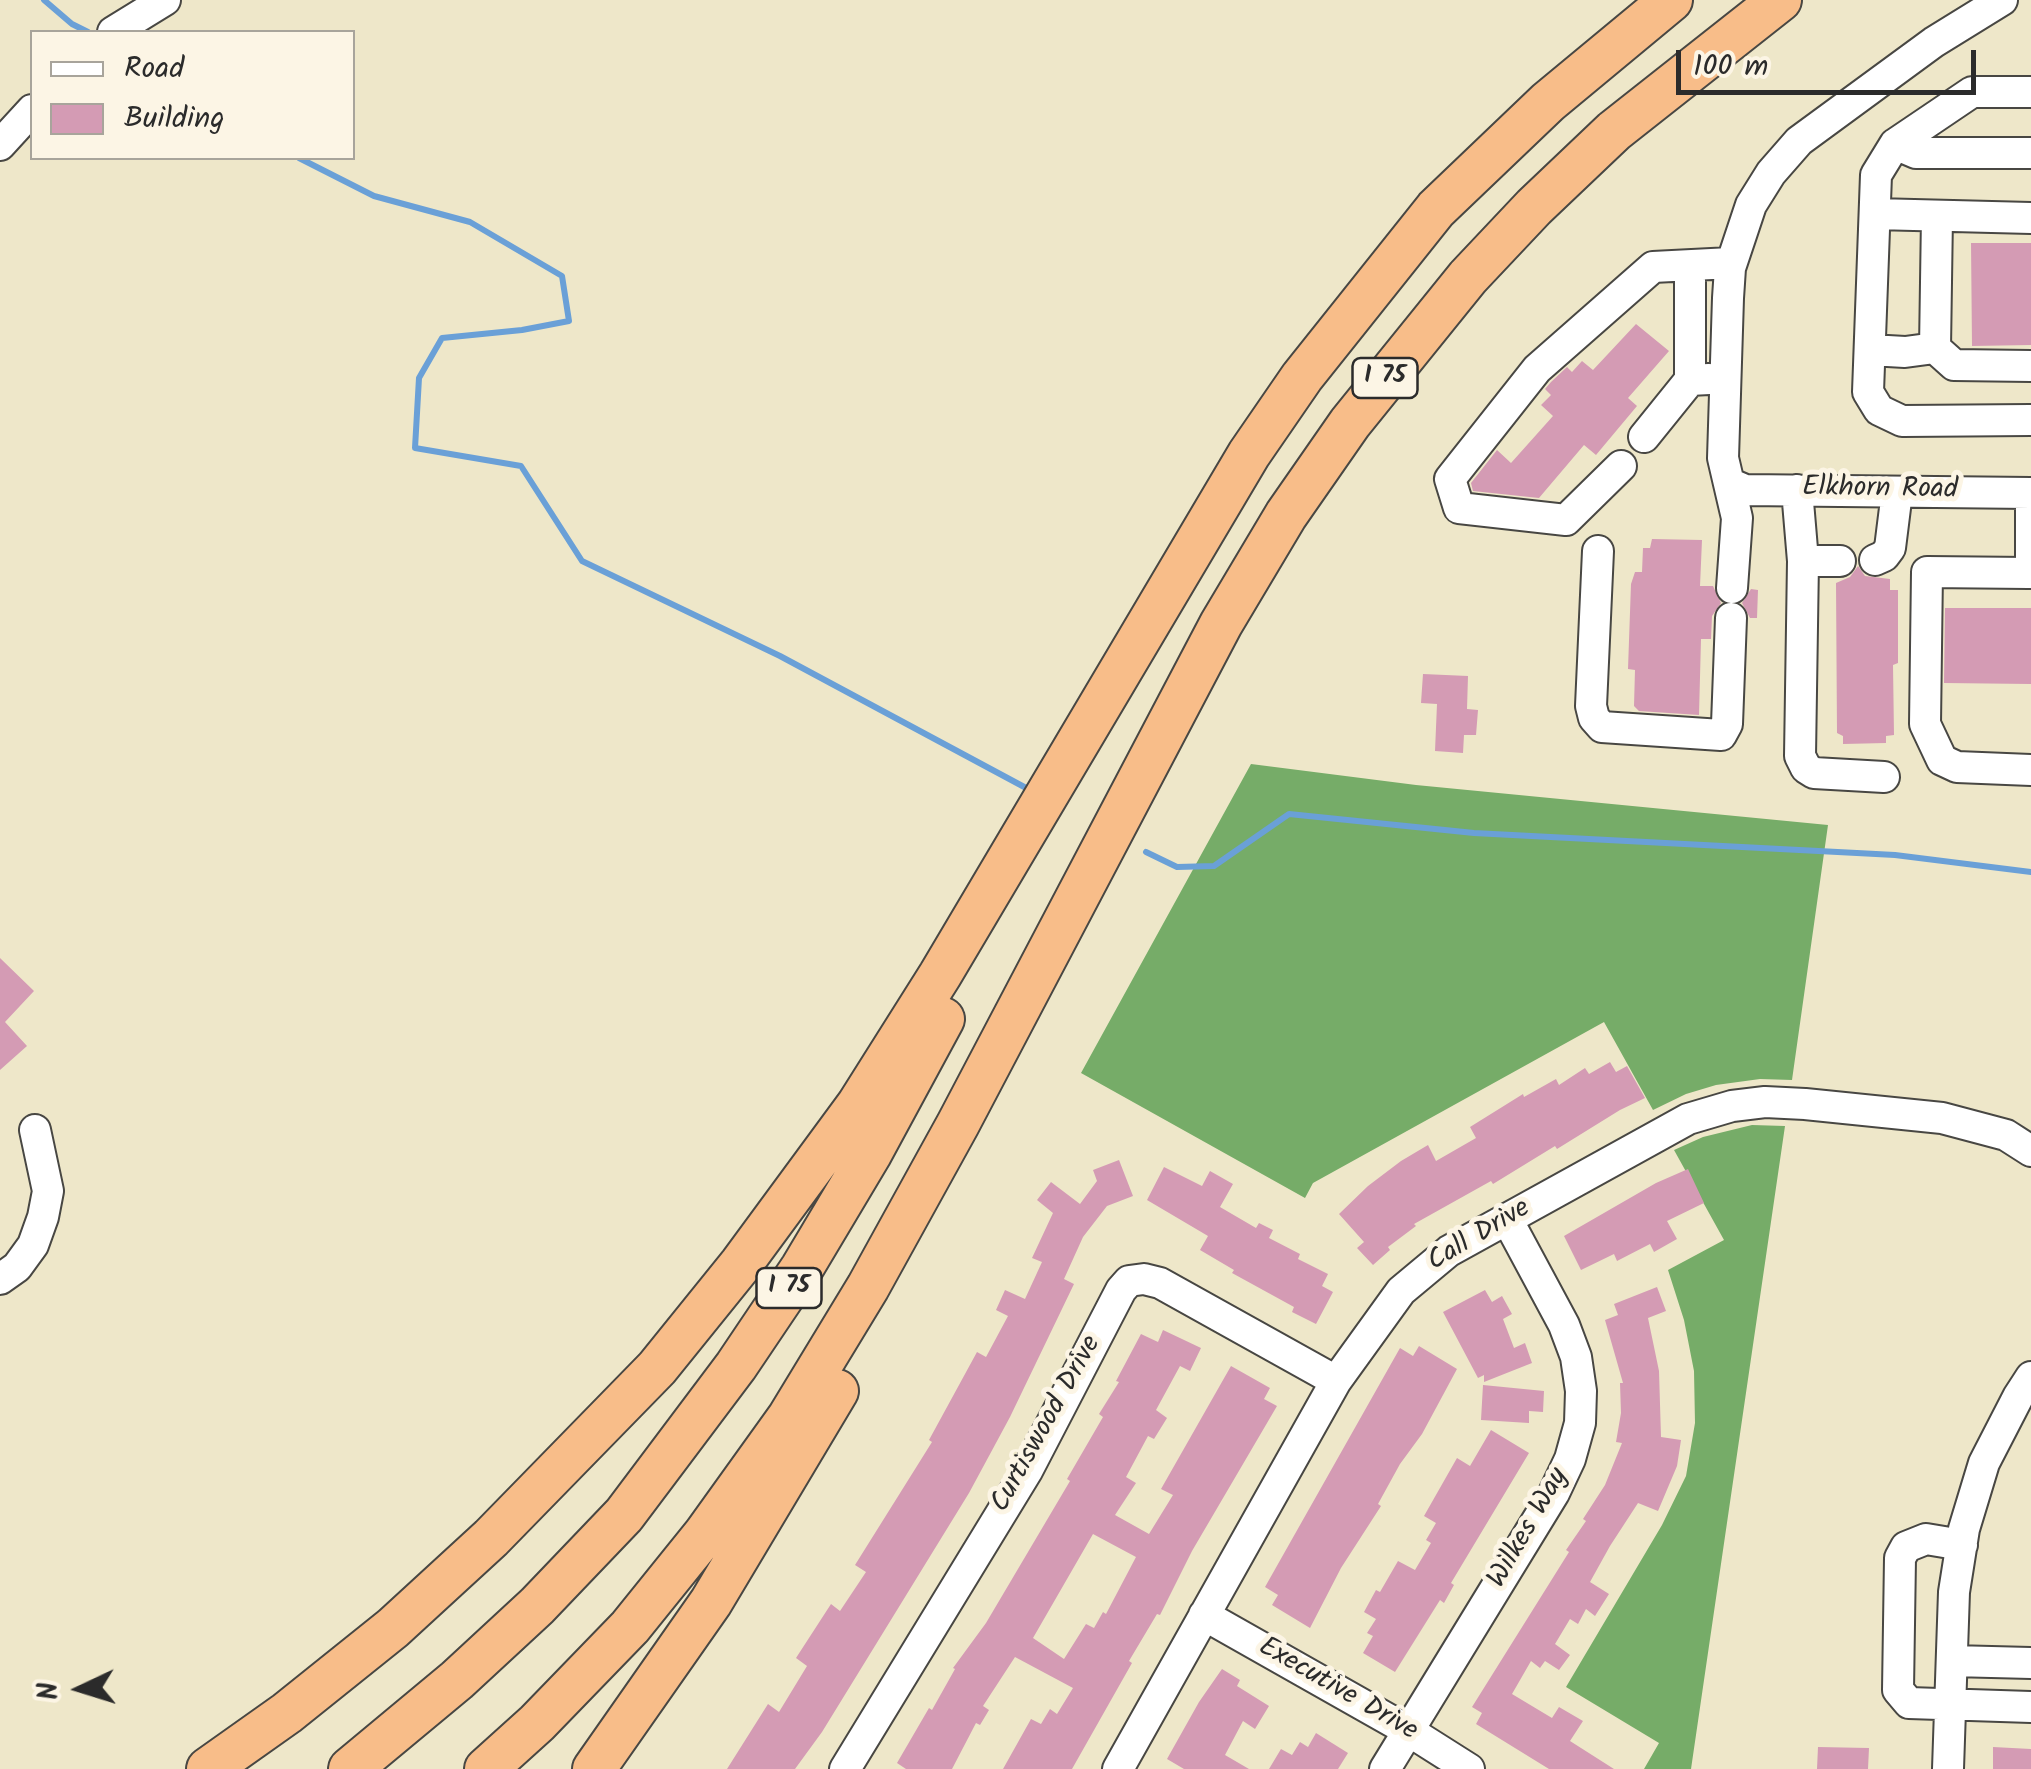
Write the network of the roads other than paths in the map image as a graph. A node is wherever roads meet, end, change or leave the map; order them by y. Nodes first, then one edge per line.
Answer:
1 (1671, 0) edge
2 (1780, 0) edge
3 (2002, 0) edge
4 (157, 4) edge
5 (116, 30) edge
6 (2031, 92) edge
7 (30, 112) edge
8 (1894, 144) junction
9 (0, 145) edge
10 (2031, 154) edge
11 (1875, 214) junction
12 (1937, 216) junction
13 (2031, 218) edge
14 (1732, 264) junction
15 (1690, 266) junction
16 (1935, 348) junction
17 (1870, 350) junction
18 (2031, 366) edge
19 (1726, 378) junction
20 (1690, 380) junction
21 (2031, 420) edge
22 (1644, 437) dead end
23 (1621, 466) dead end
24 (1731, 484) junction
25 (1797, 490) junction
26 (1897, 492) junction
27 (2031, 493) edge
28 (2031, 508) edge
29 (1598, 552) dead end
30 (1803, 560) junction
31 (1840, 560) dead end
32 (1875, 560) dead end
33 (2030, 573) edge
34 (1098, 710) junction
35 (2031, 770) edge
36 (1884, 777) dead end
37 (1101, 847) junction
38 (35, 1130) dead end
39 (2031, 1150) edge
40 (1507, 1219) junction
41 (0, 1279) edge
42 (2031, 1377) edge
43 (1336, 1381) junction
44 (1962, 1545) junction
45 (1204, 1615) junction
46 (1952, 1660) junction
47 (2031, 1663) edge
48 (1950, 1706) junction
49 (2031, 1707) edge
50 (1408, 1730) junction
51 (208, 1769) edge
52 (350, 1769) edge
53 (486, 1769) edge
54 (594, 1769) edge
55 (845, 1769) edge
56 (1118, 1769) edge
57 (1386, 1769) edge
58 (1468, 1769) edge
59 (1948, 1769) edge

1 - 34 highway, I 75
2 - 37 highway, I 75
3 - 14 street
4 - 5 street
6 - 8 street
7 - 9 street
8 - 10 street
8 - 11 street
11 - 12 street
11 - 17 street
12 - 13 street
12 - 16 street
14 - 15 street
14 - 19 street
15 - 20 street
15 - 23 street
16 - 17 street
16 - 18 street
17 - 21 street
19 - 20 street
19 - 24 street
20 - 22 street
24 - 25 street, Elkhorn Road
24 - 29 street
25 - 26 street, Elkhorn Road
25 - 30 street
26 - 27 street, Elkhorn Road
26 - 32 street
28 - 33 street
30 - 31 street
30 - 36 street
33 - 35 street
34 - 51 highway
34 - 52 highway, I 75
37 - 53 highway, I 75
37 - 54 highway
38 - 41 street
39 - 40 street, Call Drive
40 - 43 street, Call Drive
40 - 50 street, Wilkes Way
42 - 44 street
43 - 45 street, Call Drive
43 - 55 street, Curtiswood Drive
44 - 46 street
44 - 48 street
45 - 50 street, Executive Drive
45 - 56 street, Call Drive
46 - 47 street
46 - 48 street
48 - 49 street
48 - 59 street
50 - 57 street, Wilkes Way
50 - 58 street, Executive Drive

